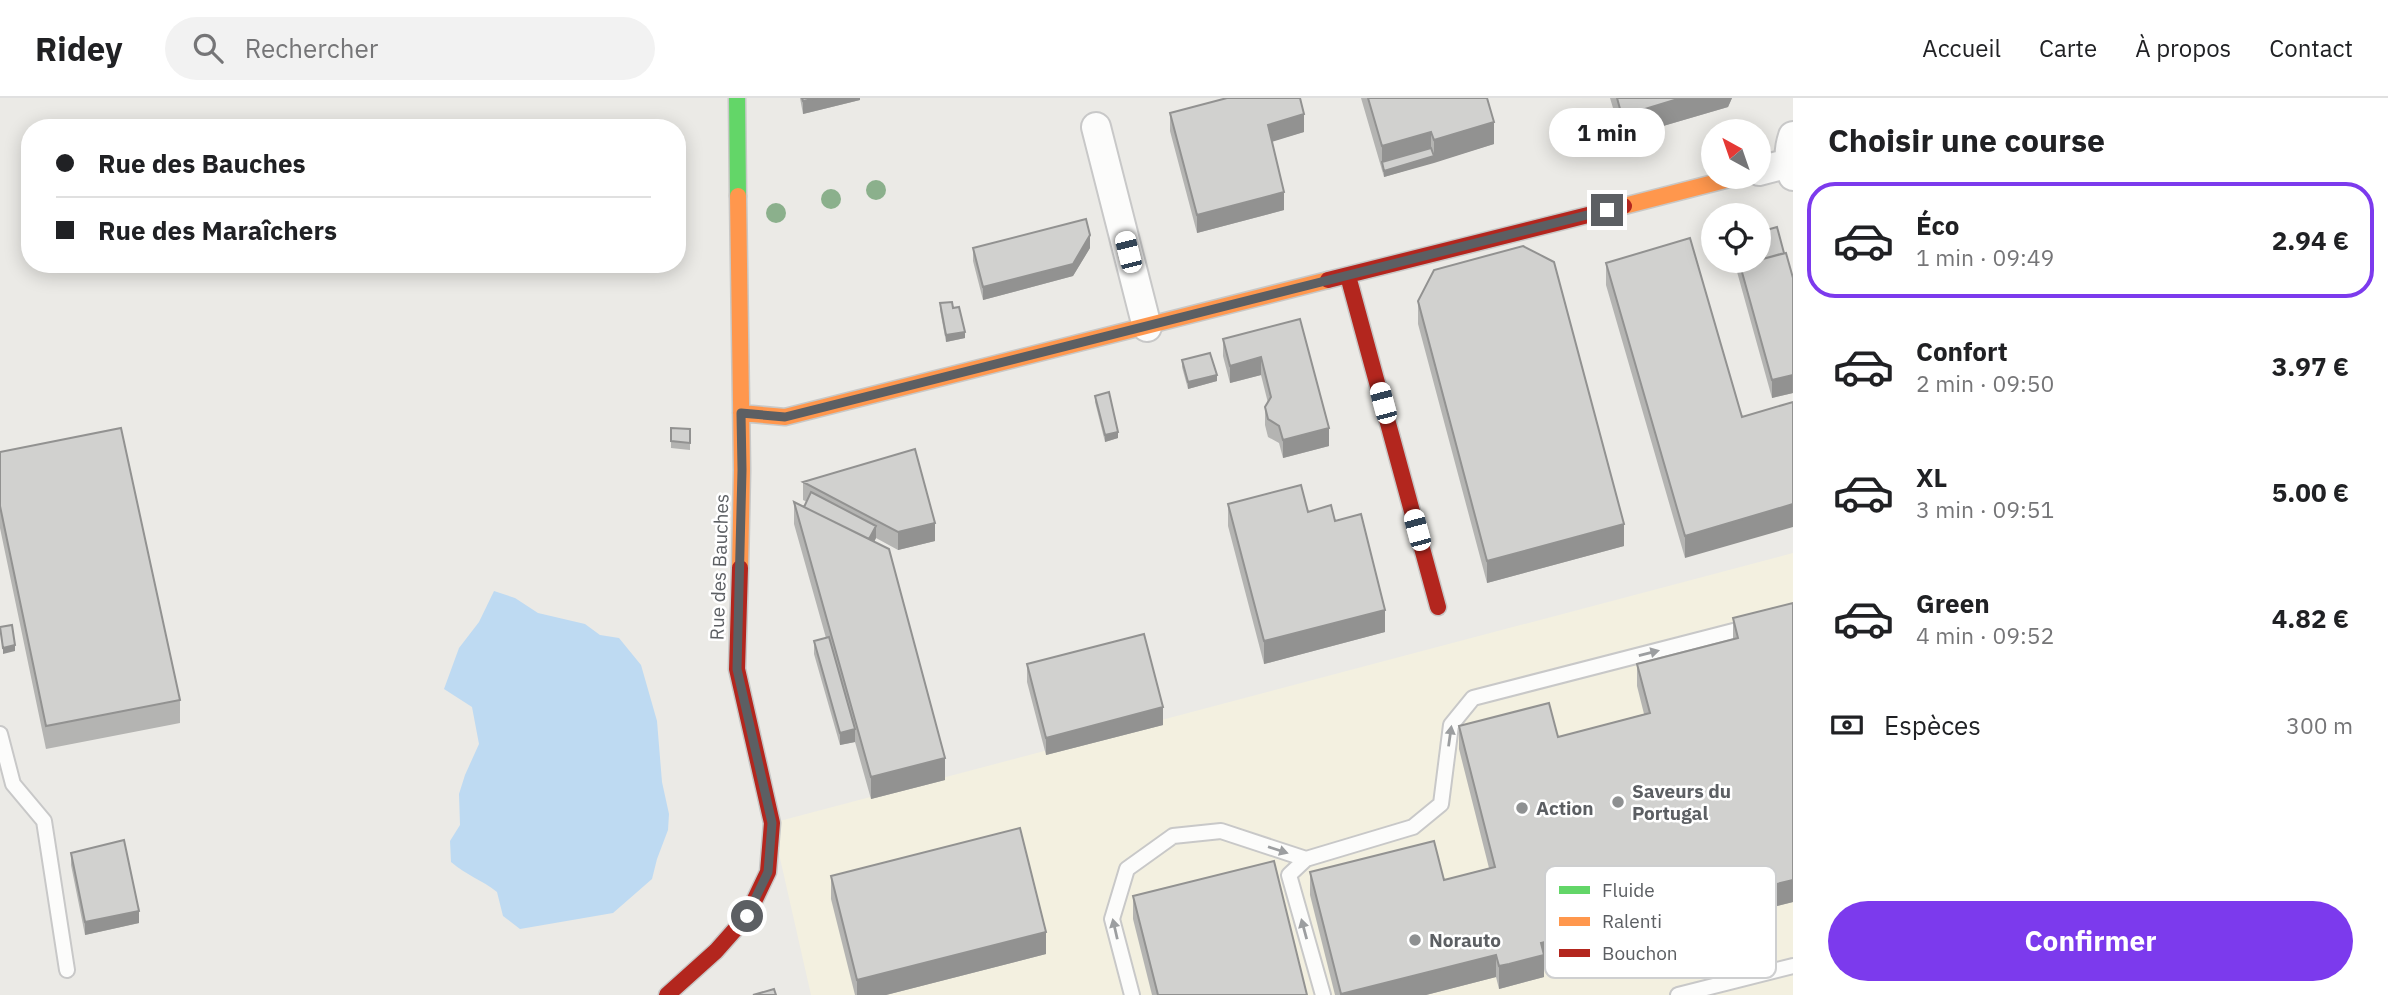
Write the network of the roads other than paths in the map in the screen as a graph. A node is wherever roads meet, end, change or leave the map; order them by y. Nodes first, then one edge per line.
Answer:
1 (737, 98) edge
2 (1096, 127) dead end
3 (1792, 158) edge
4 (1771, 166) edge
5 (1701, 186) edge
6 (1348, 276) junction
7 (1147, 327) junction
8 (741, 413) junction
9 (1438, 607) dead end
10 (1766, 623) edge
11 (0, 734) edge
12 (1306, 859) junction
13 (1793, 966) edge
14 (67, 970) dead end
15 (1776, 970) edge
16 (1745, 978) edge
17 (667, 995) edge
18 (1132, 995) edge
19 (1322, 995) edge
20 (1678, 995) edge

1 - 8 street, Rue des Bauches
2 - 7 street
3 - 4 street
5 - 6 street
6 - 7 street
6 - 9 street
7 - 8 street
8 - 17 street, Rue des Bauches
12 -> 10 lane
11 - 14 lane
18 -> 12 lane
19 -> 12 lane
13 - 15 lane
16 - 20 lane

